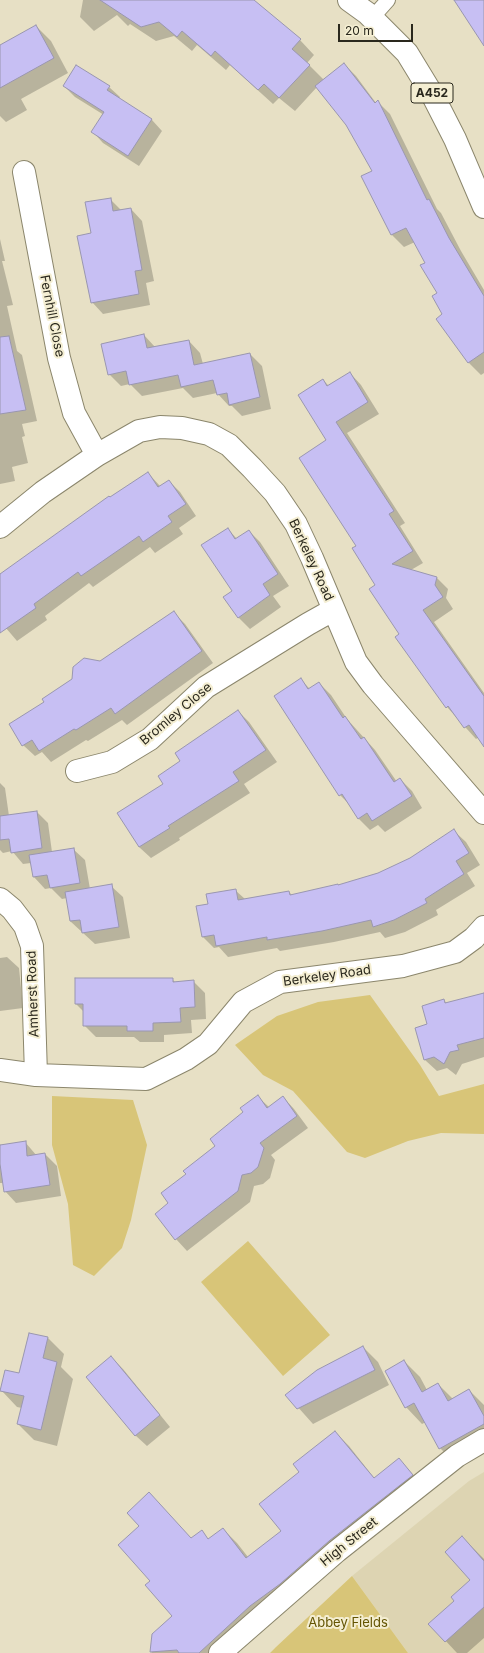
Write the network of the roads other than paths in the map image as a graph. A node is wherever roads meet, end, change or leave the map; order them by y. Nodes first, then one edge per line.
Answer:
1 (349, 0) edge
2 (388, 0) edge
3 (372, 18) junction
4 (24, 172) dead end
5 (484, 207) edge
6 (97, 455) junction
7 (0, 527) edge
8 (333, 610) junction
9 (77, 772) dead end
10 (484, 813) edge
11 (0, 899) edge
12 (484, 926) edge
13 (0, 1070) edge
14 (36, 1075) junction
15 (484, 1440) edge
16 (220, 1653) edge

1 - 3 street, A452
2 - 3 lane
3 - 5 street, A452
4 - 6 street, Fernhill Close
6 - 7 street, Berkeley Road
6 - 8 street, Berkeley Road
8 - 9 street, Bromley Close
8 - 10 street, Berkeley Road
11 - 14 street, Amherst Road
12 - 14 street, Berkeley Road
13 - 14 street, Berkeley Road
15 - 16 street, High Street

